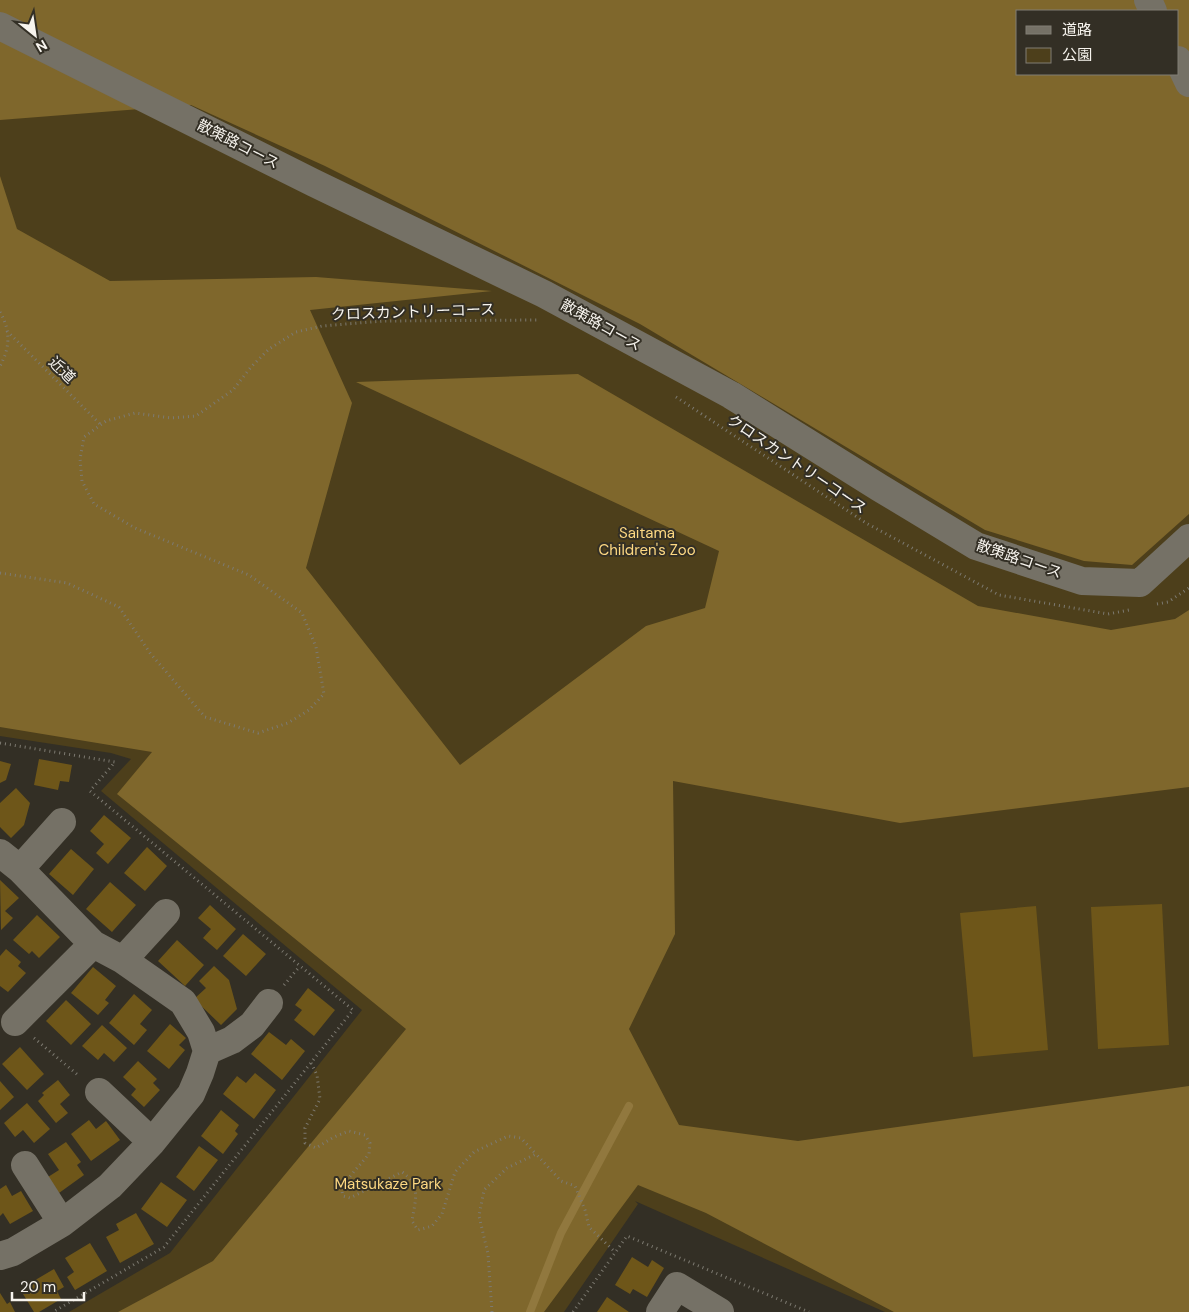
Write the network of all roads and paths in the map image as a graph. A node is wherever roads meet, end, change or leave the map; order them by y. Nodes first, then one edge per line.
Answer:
1 (0, 26) edge
2 (1179, 62) edge
3 (1189, 83) edge
4 (0, 312) edge
5 (544, 324) dead end
6 (7, 331) junction
7 (0, 366) edge
8 (675, 397) dead end
9 (101, 425) junction
10 (1189, 538) edge
11 (0, 573) edge
12 (1189, 588) edge
13 (1151, 605) dead end
14 (1134, 609) dead end
15 (62, 822) dead end
16 (10, 861) edge
17 (166, 913) dead end
18 (94, 944) junction
19 (123, 960) junction
20 (269, 1003) dead end
21 (15, 1022) joint
22 (207, 1051) junction
23 (312, 1063) dead end
24 (99, 1092) joint
25 (152, 1142) junction
26 (536, 1154) junction
27 (25, 1165) dead end
28 (62, 1223) junction
29 (615, 1252) junction
30 (0, 1256) edge
31 (492, 1312) edge
32 (573, 1312) edge
33 (660, 1312) edge
34 (720, 1312) edge
35 (809, 1312) edge

1 - 10 street, 散策路コース
2 - 3 street
4 - 6 path
5 - 9 path, クロスカントリーコース
6 - 7 path
6 - 9 path, 近道
8 - 14 path, クロスカントリーコース
9 - 11 path, クロスカントリーコース
12 - 13 path
15 - 16 street
16 - 18 street
17 - 19 street
18 - 19 street
18 - 21 street
19 - 22 street
20 - 22 street
21 - 24 path
22 - 25 street
23 - 26 path
24 - 25 street
25 - 28 street
26 - 29 path
26 - 31 path
27 - 28 street
28 - 30 street
29 - 32 path
29 - 35 path
33 - 34 street

